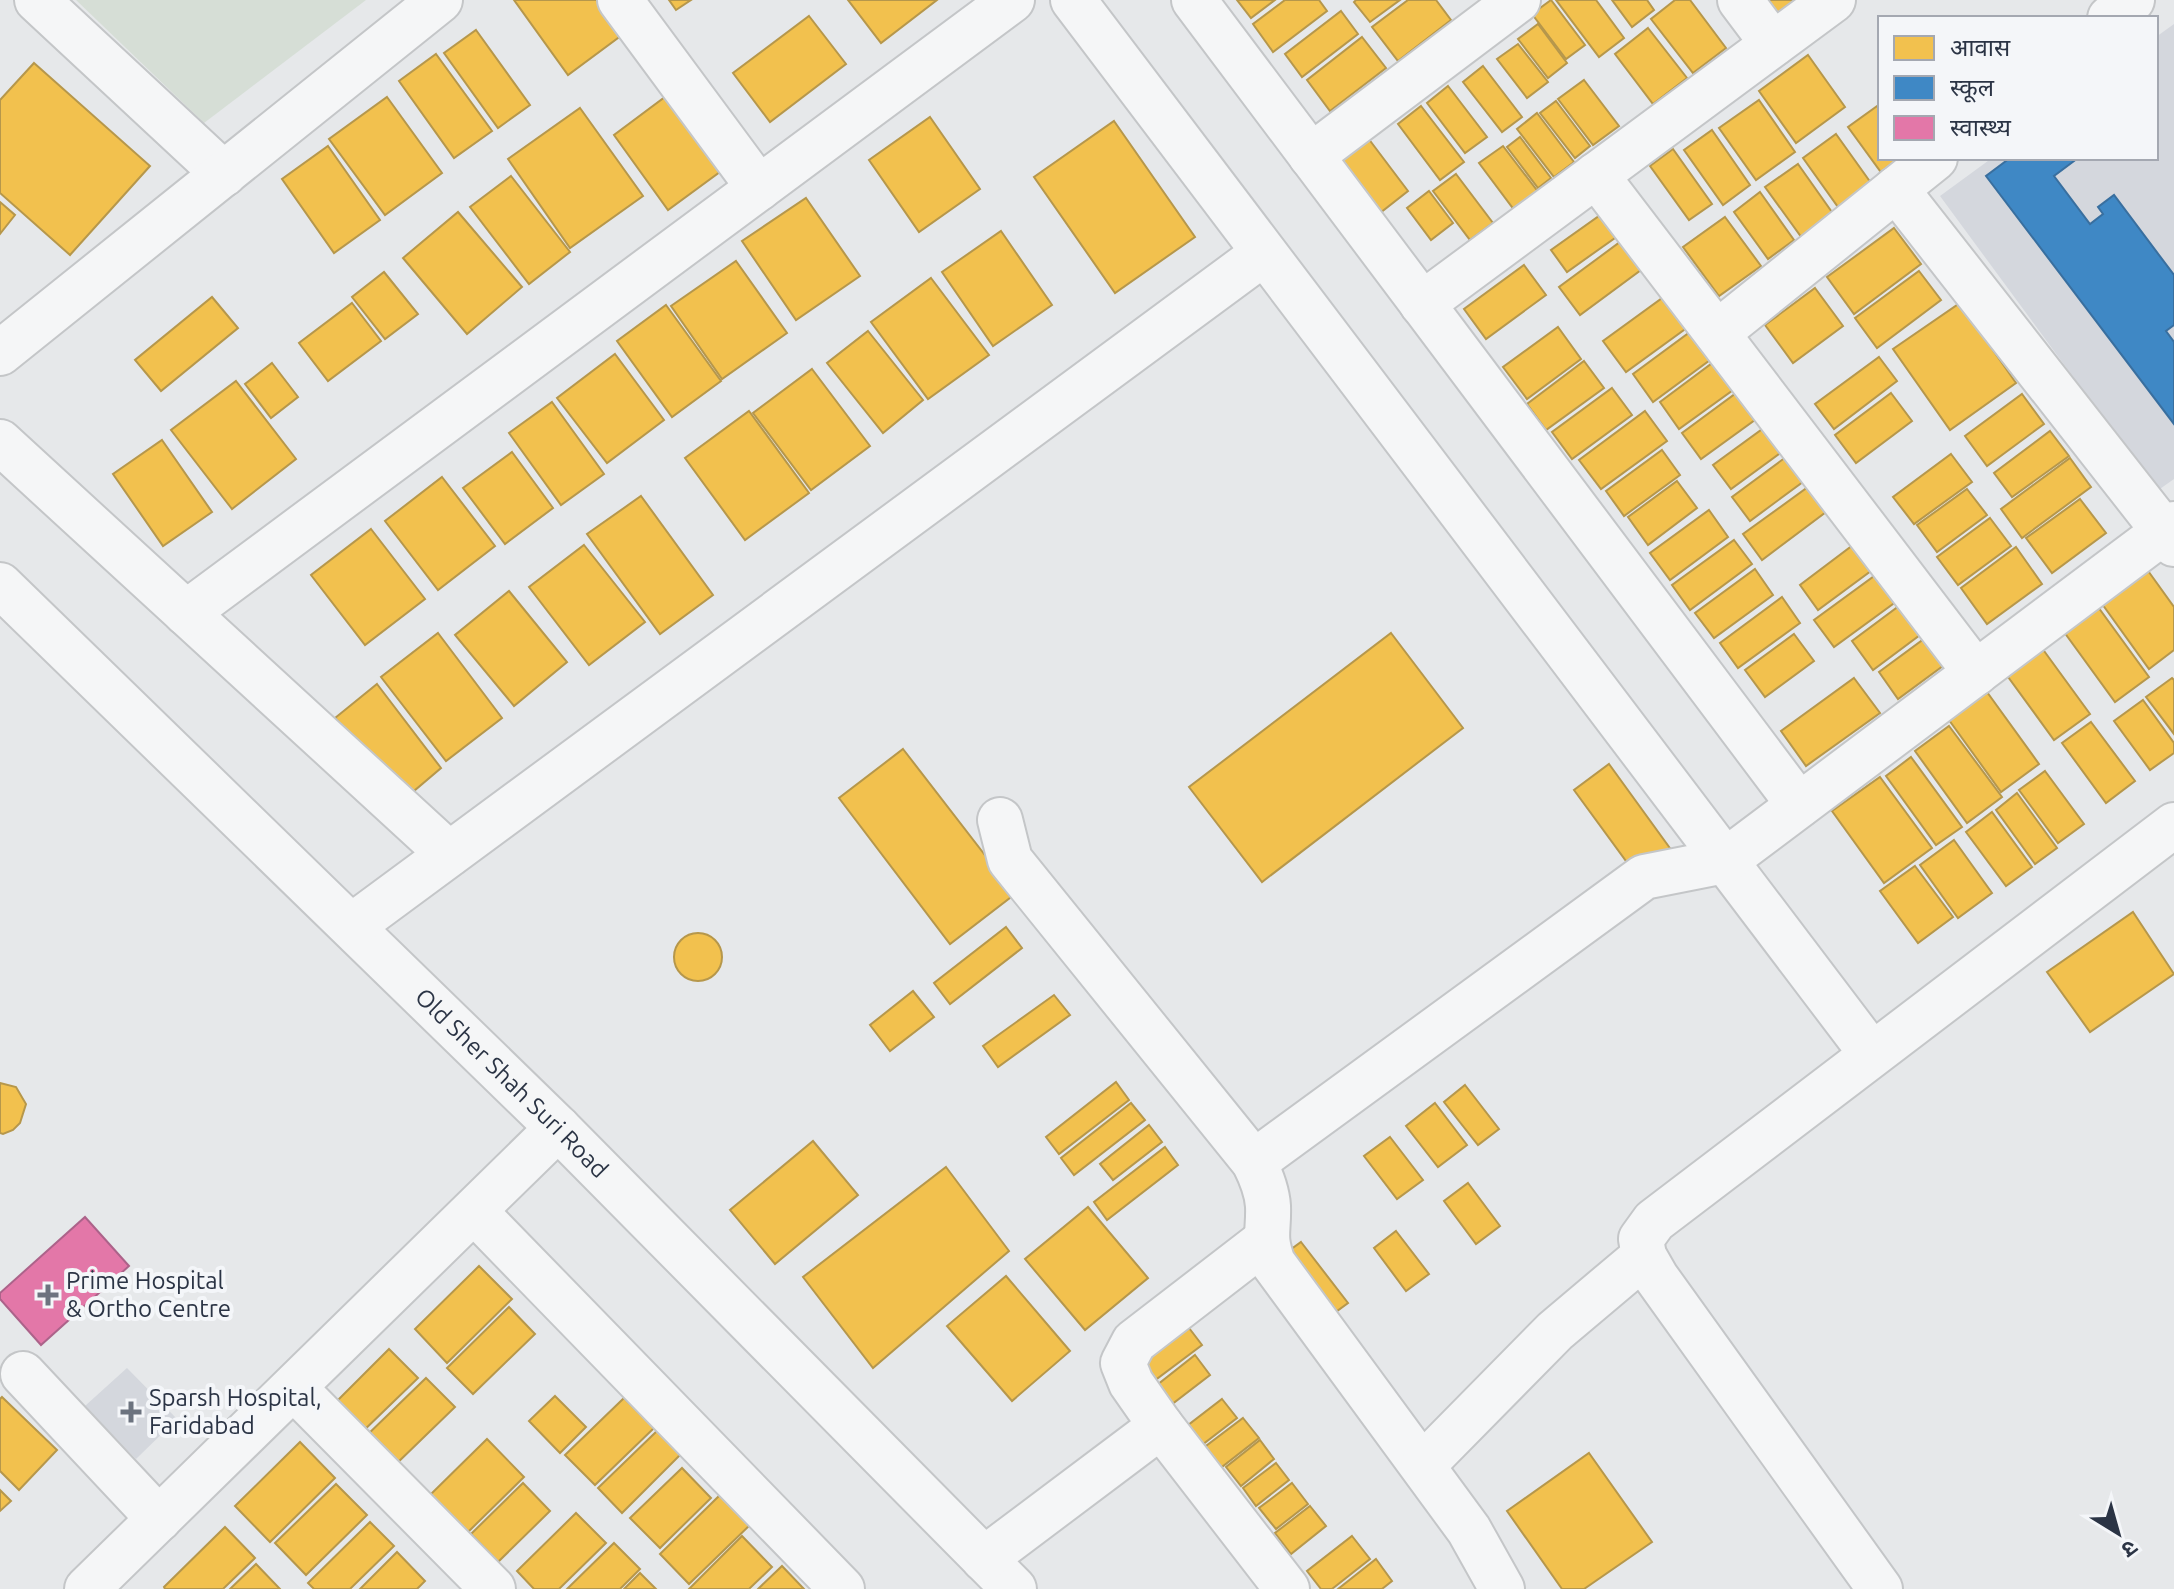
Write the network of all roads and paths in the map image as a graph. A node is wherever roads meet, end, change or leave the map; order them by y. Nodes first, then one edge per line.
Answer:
1 (37, 0) edge
2 (440, 0) edge
3 (620, 0) edge
4 (1012, 0) edge
5 (1073, 0) edge
6 (1194, 0) edge
7 (1740, 0) edge
8 (1833, 0) edge
9 (2132, 0) edge
10 (1495, 7) edge
11 (2112, 16) edge
12 (1773, 44) junction
13 (1311, 156) junction
14 (1932, 160) edge
15 (224, 174) junction
16 (1596, 175) junction
17 (759, 188) junction
18 (1896, 189) junction
19 (1264, 253) junction
20 (1422, 304) junction
21 (1717, 333) junction
22 (0, 353) edge
23 (0, 442) edge
24 (2171, 533) edge
25 (0, 585) edge
26 (186, 613) junction
27 (1976, 673) junction
28 (1799, 805) junction
29 (1000, 820) dead end
30 (2174, 825) edge
31 (449, 854) junction
32 (1725, 861) junction
33 (352, 926) junction
34 (1871, 1053) junction
35 (558, 1128) junction
36 (1254, 1162) junction
37 (474, 1211) junction
38 (1265, 1241) junction
39 (1644, 1256) junction
40 (23, 1374) dead end
41 (294, 1388) junction
42 (1161, 1426) junction
43 (1423, 1465) junction
44 (159, 1519) junction
45 (999, 1574) edge
46 (103, 1584) edge
47 (493, 1589) edge
48 (842, 1589) edge
49 (1287, 1589) edge
50 (1502, 1589) edge
51 (1880, 1589) edge

1 - 15 street
2 - 15 street
3 - 17 street
4 - 17 street
5 - 19 street
6 - 13 street
7 - 12 street
8 - 12 street
9 - 11 street
10 - 13 street
12 - 16 street
13 - 20 street
14 - 18 street
15 - 22 street
16 - 20 street
16 - 21 street
17 - 26 street
18 - 21 street
18 - 24 street
19 - 31 street
19 - 32 street
20 - 28 street
21 - 27 street
23 - 26 street
24 - 27 street
25 - 33 street, Old Sher Shah Suri Road
26 - 31 street
27 - 28 street
28 - 32 street
29 - 36 street
30 - 34 street
31 - 33 street
32 - 34 street
32 - 36 street
33 - 35 street, Old Sher Shah Suri Road
34 - 39 street
35 - 37 street
35 - 45 street, Old Sher Shah Suri Road
36 - 38 street
37 - 41 street
37 - 48 street
38 - 42 street
38 - 43 street
39 - 43 street
39 - 51 street
40 - 44 street
41 - 44 street
41 - 47 street
42 - 45 street
42 - 49 street
43 - 50 street
44 - 46 street

